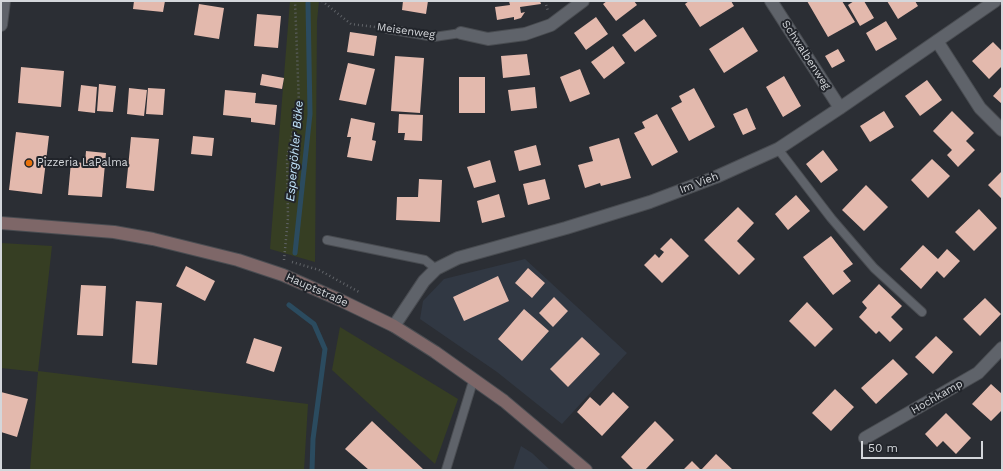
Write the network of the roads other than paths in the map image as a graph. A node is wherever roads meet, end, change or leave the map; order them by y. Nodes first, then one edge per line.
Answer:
1 (4, 1) edge
2 (583, 1) edge
3 (772, 1) edge
4 (995, 1) edge
5 (1, 25) edge
6 (387, 29) road end
7 (461, 33) joint
8 (937, 41) junction
9 (840, 108) junction
10 (1002, 130) edge
11 (778, 149) junction
12 (1, 223) edge
13 (327, 240) dead end
14 (436, 269) junction
15 (922, 312) dead end
16 (394, 326) junction
17 (1002, 348) edge
18 (474, 378) junction
19 (865, 438) dead end
20 (446, 470) edge
21 (586, 470) edge

1 - 5 street
2 - 7 street, Meisenweg
3 - 9 street, Schwalbenweg
4 - 8 street, Im Vieh
6 - 7 lane, Meisenweg
8 - 9 street, Im Vieh
8 - 10 street
9 - 11 street, Im Vieh
11 - 14 street, Im Vieh
11 - 15 lane
12 - 16 main road, Hauptstraße
13 - 14 lane
14 - 16 street, Im Vieh
16 - 18 main road, Hauptstraße
17 - 19 street, Hochkamp
18 - 20 lane
18 - 21 main road, Hauptstraße

